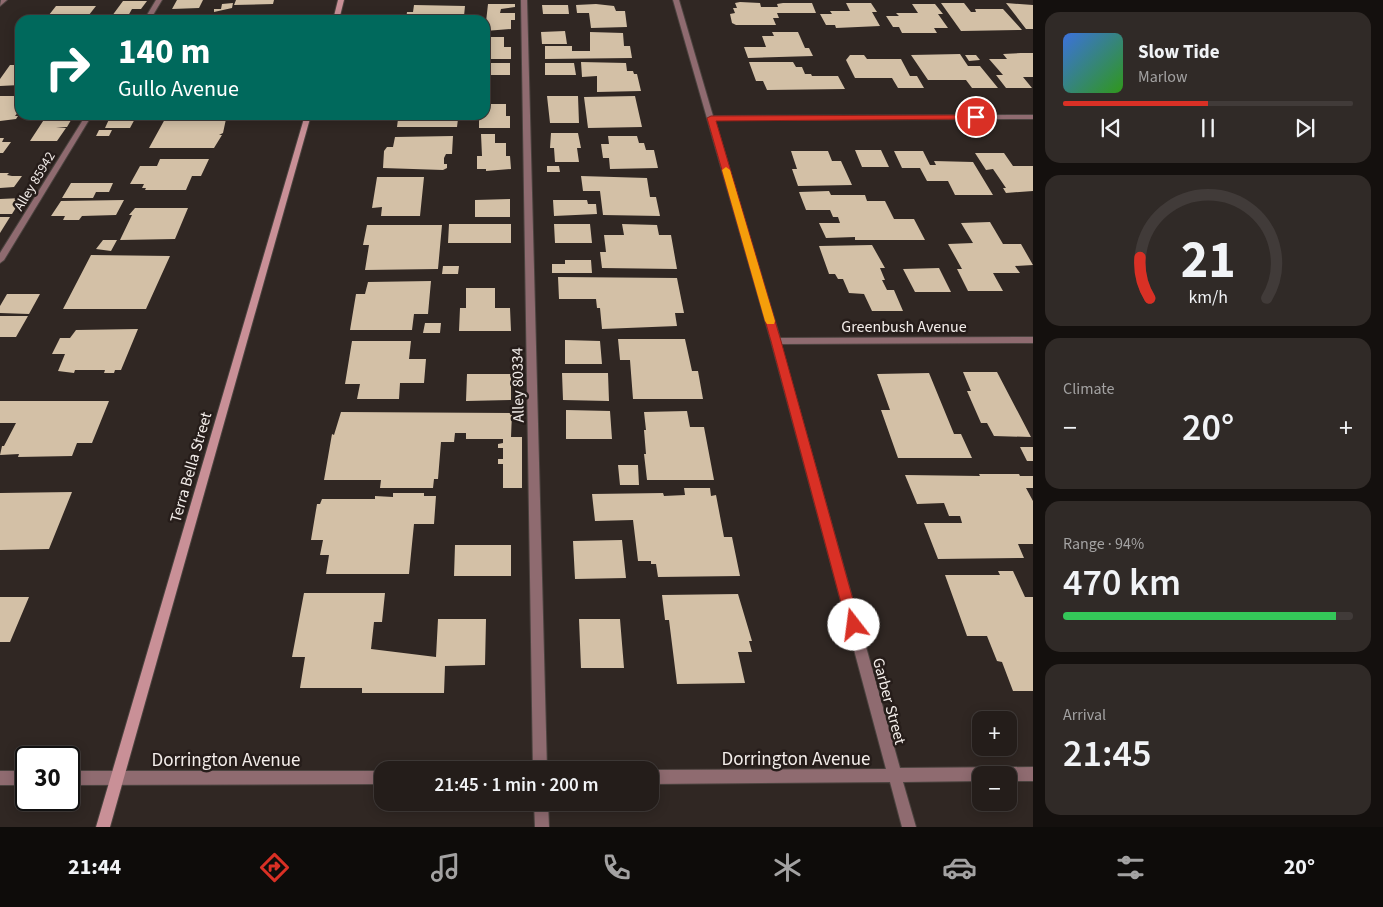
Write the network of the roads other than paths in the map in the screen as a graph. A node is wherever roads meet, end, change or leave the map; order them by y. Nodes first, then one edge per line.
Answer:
1 (4, 0) edge
2 (159, 0) edge
3 (341, 0) edge
4 (524, 0) edge
5 (676, 0) edge
6 (0, 4) edge
7 (150, 15) edge
8 (337, 15) edge
9 (1033, 117) edge
10 (711, 118) junction
11 (86, 120) edge
12 (307, 120) edge
13 (0, 260) edge
14 (1033, 340) edge
15 (776, 341) junction
16 (540, 761) edge
17 (1033, 774) edge
18 (895, 776) junction
19 (659, 777) edge
20 (0, 778) edge
21 (15, 778) edge
22 (80, 778) edge
23 (118, 778) junction
24 (374, 778) edge
25 (541, 811) edge
26 (102, 827) edge
27 (542, 827) edge
28 (910, 827) edge

1 - 6 street
2 - 7 street
3 - 8 main road
4 - 16 street, Alley 80334
5 - 10 street, Garber Street
9 - 10 street
10 - 15 street, Garber Street
11 - 13 street, Alley 85942
12 - 23 main road, Terra Bella Street
14 - 15 street, Greenbush Avenue
15 - 18 street, Garber Street
17 - 18 street, Dorrington Avenue
18 - 19 street, Dorrington Avenue
18 - 28 street, Garber Street
20 - 21 street
22 - 23 street, Dorrington Avenue
23 - 24 street, Dorrington Avenue
23 - 26 main road, Terra Bella Street
25 - 27 street

